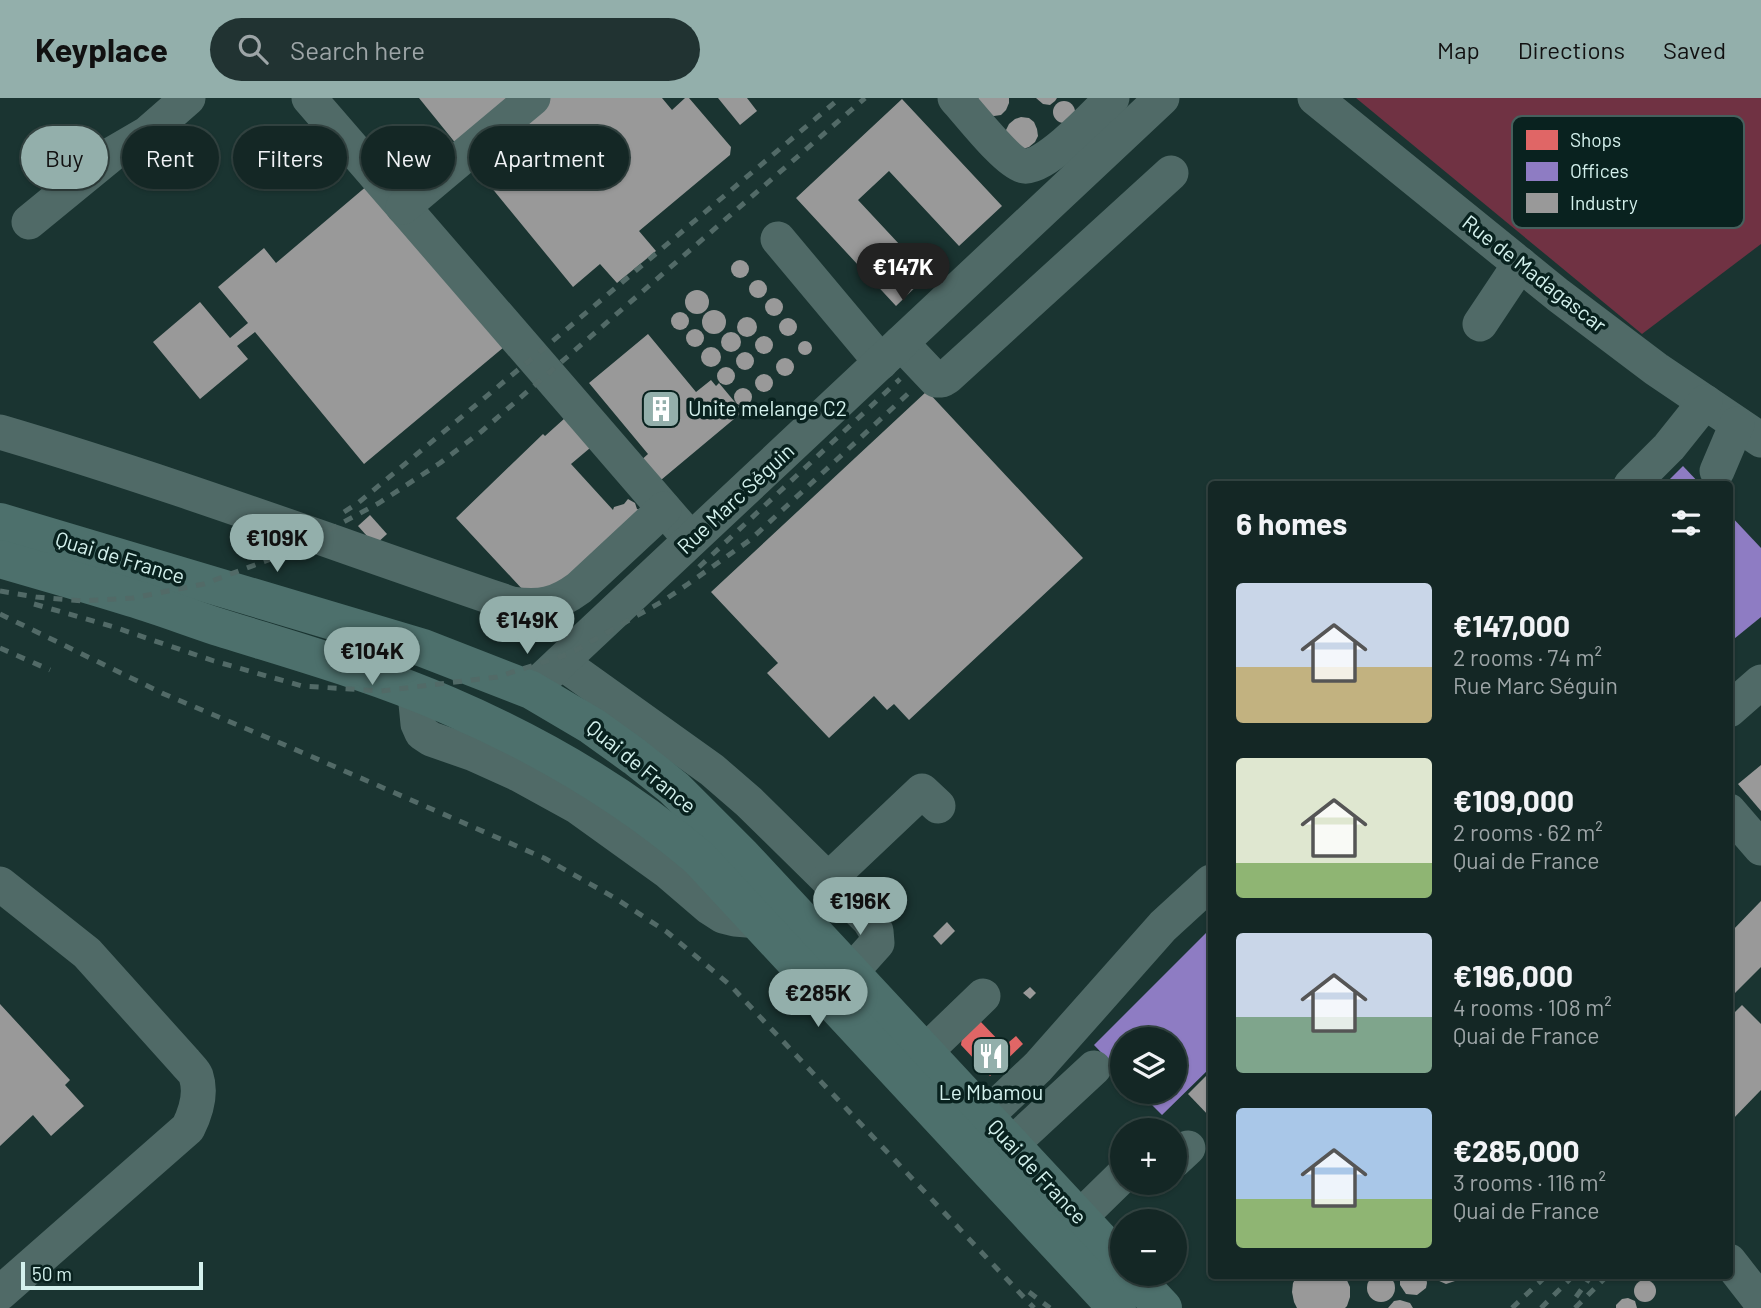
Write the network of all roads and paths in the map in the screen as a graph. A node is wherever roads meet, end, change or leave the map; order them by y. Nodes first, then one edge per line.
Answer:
1 (188, 98) edge
2 (309, 98) edge
3 (533, 98) edge
4 (956, 98) edge
5 (1162, 98) edge
6 (1315, 98) edge
7 (1100, 102) edge
8 (1171, 173) dead end
9 (403, 207) junction
10 (29, 222) dead end
11 (778, 239) dead end
12 (1520, 264) junction
13 (957, 290) junction
14 (1480, 324) dead end
15 (997, 331) junction
16 (891, 353) junction
17 (1705, 402) junction
18 (1752, 430) edge
19 (0, 432) edge
20 (1717, 471) dead end
21 (1634, 481) edge
22 (664, 509) junction
23 (0, 522) edge
24 (691, 541) junction
25 (0, 559) edge
26 (211, 625) junction
27 (561, 662) junction
28 (1761, 682) edge
29 (531, 690) junction
30 (415, 692) junction
31 (1733, 706) edge
32 (524, 740) junction
33 (938, 806) dead end
34 (1733, 816) edge
35 (1761, 848) edge
36 (828, 880) junction
37 (0, 884) edge
38 (1208, 885) edge
39 (759, 921) junction
40 (851, 972) junction
41 (984, 996) dead end
42 (925, 1052) junction
43 (1094, 1068) dead end
44 (985, 1117) junction
45 (1011, 1145) junction
46 (1110, 1188) edge
47 (1079, 1218) junction
48 (1110, 1251) edge
49 (1733, 1266) edge
50 (1142, 1286) edge
51 (0, 1293) edge
52 (1761, 1302) edge
53 (1117, 1308) edge
54 (1163, 1308) edge

1 - 10 street
2 - 9 street
3 - 9 street
4 - 7 street
5 - 13 street, Rue Marc Séguin
6 - 12 street, Rue de Madagascar
8 - 15 street
9 - 22 street
11 - 16 street
12 - 14 street
12 - 17 street, Rue de Madagascar
13 - 15 street
13 - 16 street, Rue Marc Séguin
15 - 16 street
16 - 24 street, Rue Marc Séguin
17 - 18 street, Rue de Madagascar
17 - 21 street
18 - 20 street
19 - 22 street
22 - 24 street
23 - 29 main road, Quai de France
24 - 27 street, Rue Marc Séguin
25 - 26 main road, Quai de France
26 - 29 main road
26 - 30 main road, Quai de France
27 - 29 street, Rue Marc Séguin
27 - 36 street
28 - 31 street
29 - 32 main road, Rue Marc Séguin
29 - 40 main road, Quai de France
30 - 32 main road, Quai de France
30 - 39 street
32 - 39 main road, Quai de France
33 - 36 street
34 - 35 street
36 - 40 street
37 - 51 street
38 - 44 street
39 - 53 main road, Quai de France
40 - 42 main road, Quai de France
41 - 42 street
42 - 44 main road, Quai de France
43 - 45 street
44 - 45 main road, Quai de France
45 - 47 main road, Quai de France
46 - 47 street
47 - 48 main road, Quai de France
49 - 52 street
50 - 54 main road

